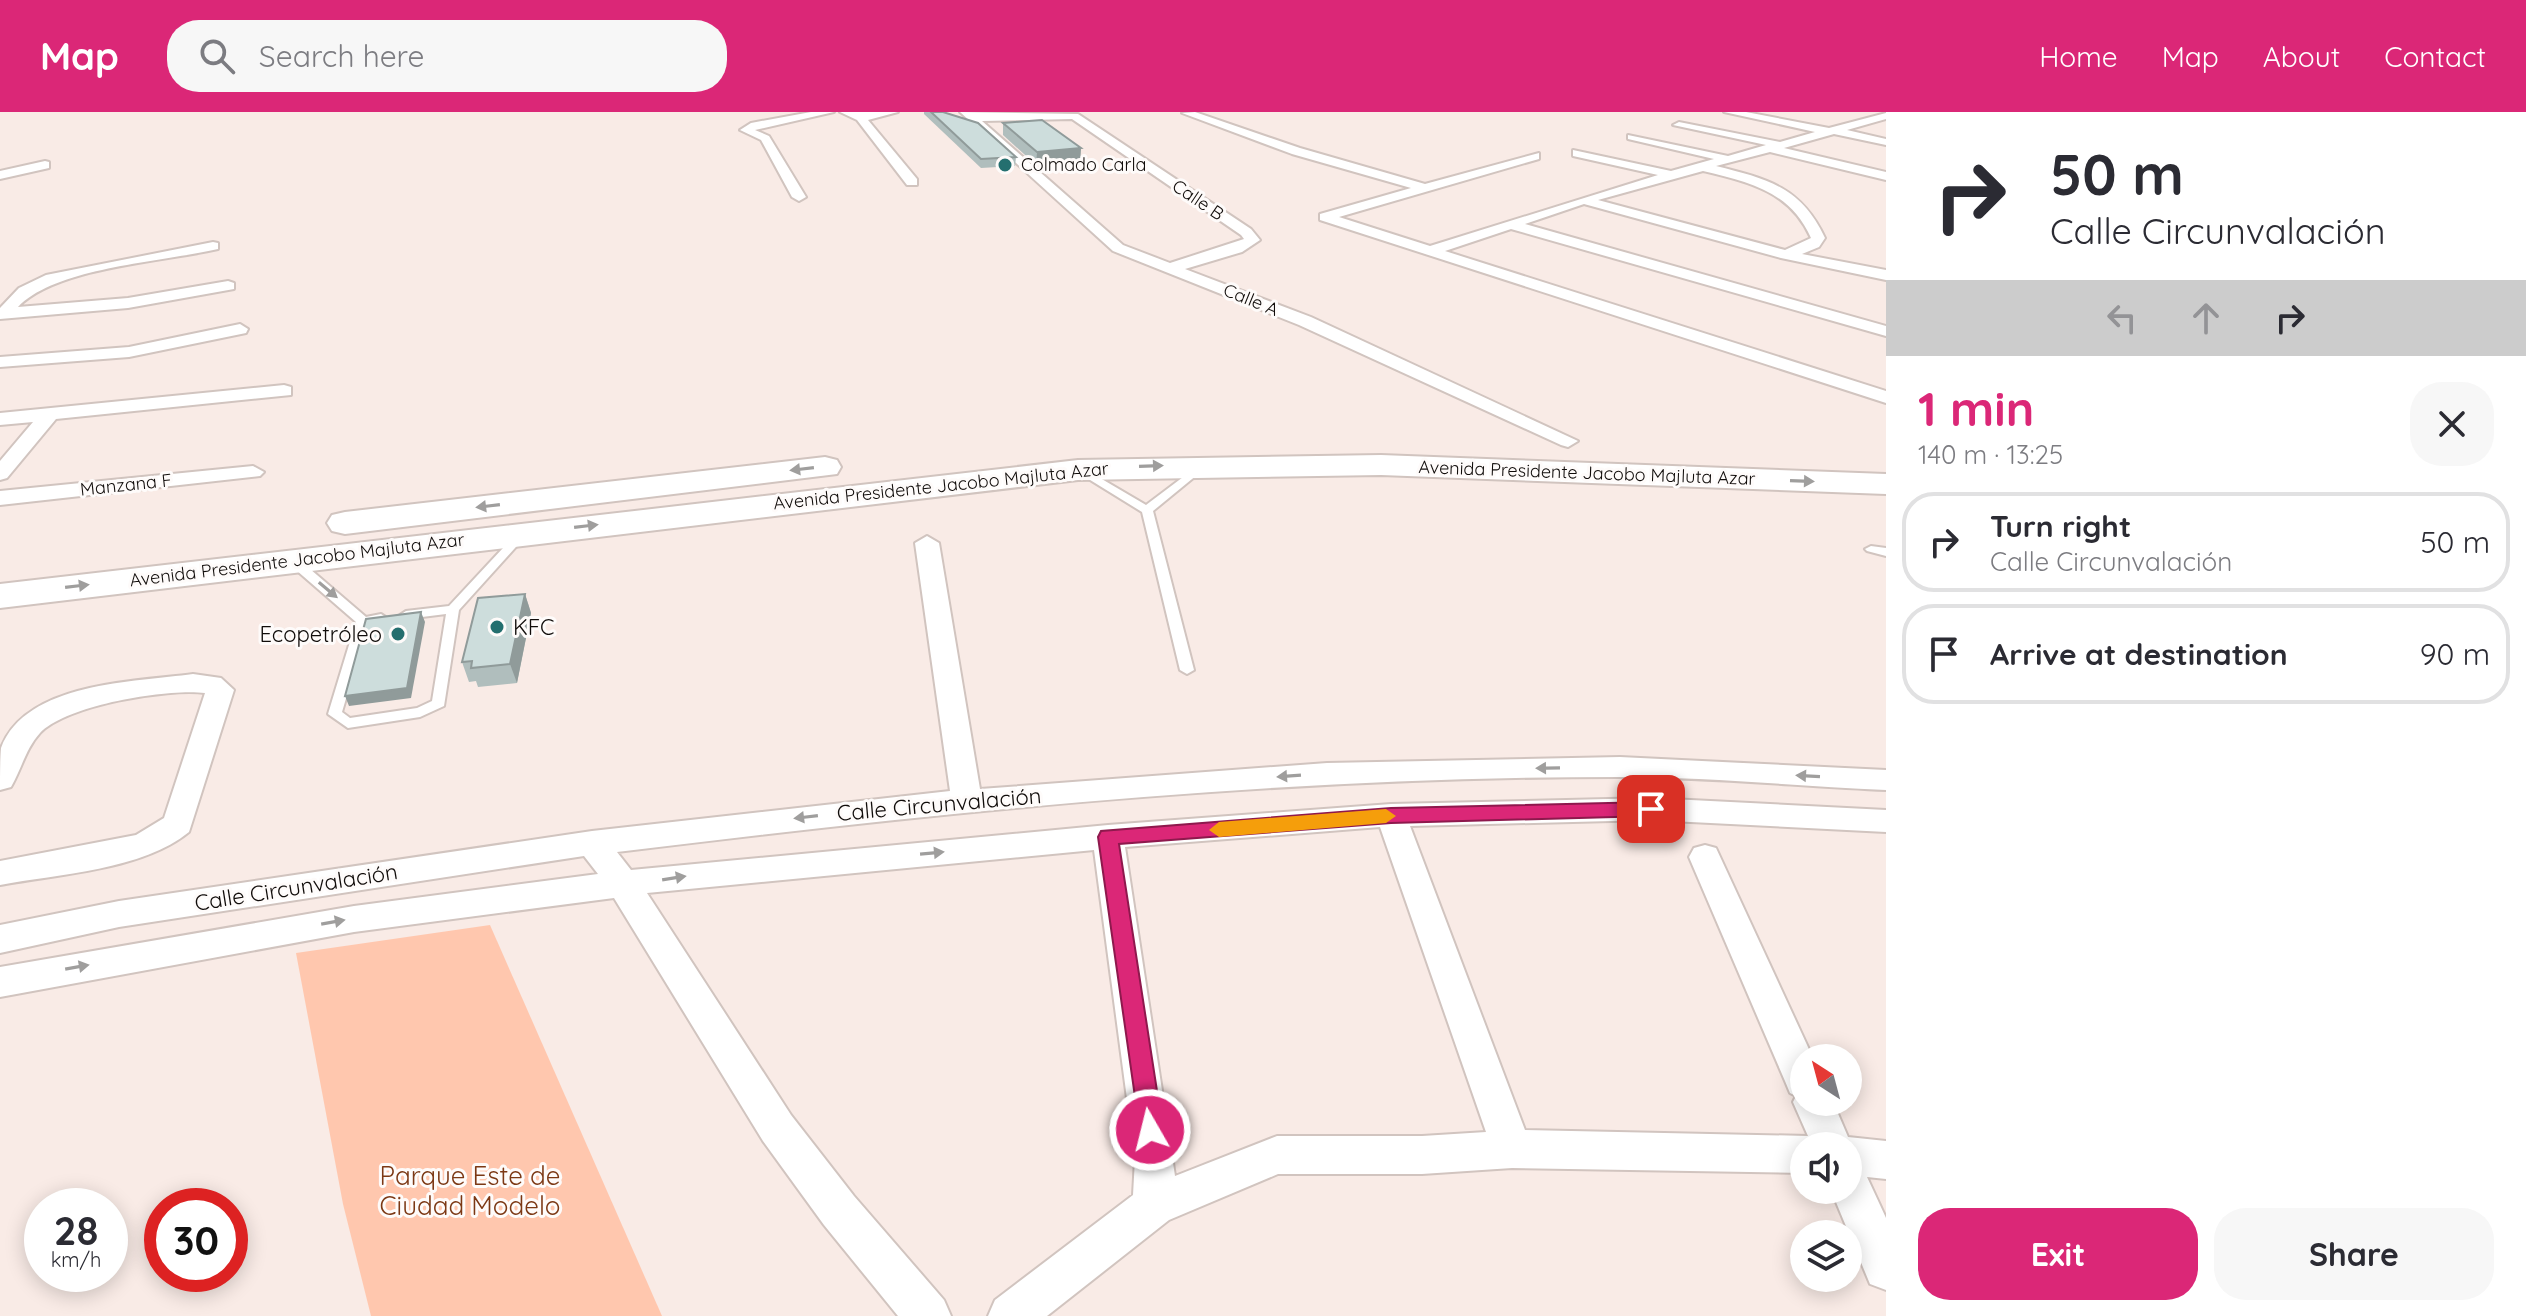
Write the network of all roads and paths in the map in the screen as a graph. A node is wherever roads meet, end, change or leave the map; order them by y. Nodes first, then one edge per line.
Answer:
1 (829, 112) edge
2 (845, 112) edge
3 (893, 112) edge
4 (1729, 112) edge
5 (1841, 112) edge
6 (1187, 113) edge
7 (968, 115) edge
8 (1880, 117) edge
9 (861, 118) junction
10 (1679, 125) dead end
11 (1832, 131) junction
12 (1632, 137) dead end
13 (1886, 142) edge
14 (1778, 147) junction
15 (1577, 153) dead end
16 (1535, 156) dead end
17 (1731, 160) junction
18 (45, 165) dead end
19 (1702, 167) junction
20 (1670, 174) junction
21 (0, 175) edge
22 (1886, 176) edge
23 (912, 182) dead end
24 (1422, 187) junction
25 (799, 197) dead end
26 (1584, 200) junction
27 (1513, 225) junction
28 (213, 246) dead end
29 (1430, 251) junction
30 (1786, 255) junction
31 (1170, 268) junction
32 (1886, 275) edge
33 (228, 286) dead end
34 (2, 314) edge
35 (240, 329) dead end
36 (1886, 331) edge
37 (0, 362) edge
38 (284, 391) dead end
39 (1886, 397) edge
40 (49, 415) junction
41 (0, 419) edge
42 (1568, 441) junction
43 (1886, 455) edge
44 (928, 456) dead end
45 (854, 464) dead end
46 (1203, 465) junction
47 (1078, 470) junction
48 (253, 472) dead end
49 (0, 474) edge
50 (1886, 484) edge
51 (0, 498) edge
52 (1147, 510) junction
53 (522, 533) junction
54 (295, 537) junction
55 (927, 543) dead end
56 (1871, 549) dead end
57 (125, 550) dead end
58 (1886, 552) edge
59 (0, 565) edge
60 (0, 596) edge
61 (453, 609) junction
62 (363, 621) junction
63 (1187, 670) dead end
64 (0, 780) edge
65 (1886, 780) edge
66 (967, 801) junction
67 (1391, 815) junction
68 (1886, 821) edge
69 (1108, 837) junction
70 (592, 843) junction
71 (1705, 857) dead end
72 (0, 873) edge
73 (626, 886) junction
74 (0, 939) edge
75 (0, 982) edge
76 (1790, 1049) edge
77 (1512, 1149) junction
78 (1790, 1154) edge
79 (1862, 1157) edge
80 (1886, 1160) edge
81 (1858, 1204) edge
82 (1154, 1205) junction
83 (1886, 1268) edge
84 (928, 1316) edge
85 (1011, 1316) edge

1 - 25 street
2 - 9 street
3 - 9 street
4 - 11 street
5 - 8 street
6 - 24 street
7 - 31 street, Calle A
7 - 31 street, Calle B
8 - 11 street
9 - 23 street
10 - 14 street
11 - 13 street
11 - 14 street
12 - 17 street
14 - 17 street
14 - 22 street
15 - 20 street
16 - 24 street
17 - 19 street
18 - 21 street
19 - 20 street
19 - 30 street
20 - 26 street
24 - 29 street
26 - 27 street
26 - 30 street
27 - 29 street
27 - 36 street
28 - 34 street
29 - 39 street
30 - 32 street
31 - 42 street, Calle A
33 - 34 street
35 - 37 street
38 - 40 street
40 - 41 street
40 - 49 street
42 - 43 main road, Avenida Presidente Jacobo Majluta Azar
42 - 44 main road, Avenida Presidente Jacobo Majluta Azar
45 -> 54 main road, Avenida Presidente Jacobo Majluta Azar
47 -> 46 main road, Avenida Presidente Jacobo Majluta Azar
46 -> 50 main road, Avenida Presidente Jacobo Majluta Azar
46 - 52 lane
47 - 52 lane
53 -> 47 main road, Avenida Presidente Jacobo Majluta Azar
48 - 51 street, Manzana F
52 - 63 lane
53 - 54 main road, Avenida Presidente Jacobo Majluta Azar
53 - 61 lane
60 -> 54 main road, Avenida Presidente Jacobo Majluta Azar
54 -> 62 lane
55 - 66 street
56 - 58 lane
57 - 59 main road, Avenida Presidente Jacobo Majluta Azar
61 - 62 lane
61 - 62 lane
64 - 72 street
65 -> 66 street, Calle Circunvalación
66 -> 70 street, Calle Circunvalación
67 - 68 street, Calle Circunvalación
67 - 69 street, Calle Circunvalación
67 - 77 street
73 -> 69 street, Calle Circunvalación
69 - 82 street
70 - 73 street
70 - 74 street, Calle Circunvalación
71 - 76 street
75 -> 73 street, Calle Circunvalación
73 - 84 street
77 - 78 street
77 - 82 street
79 - 80 street
81 - 83 street
82 - 85 street

